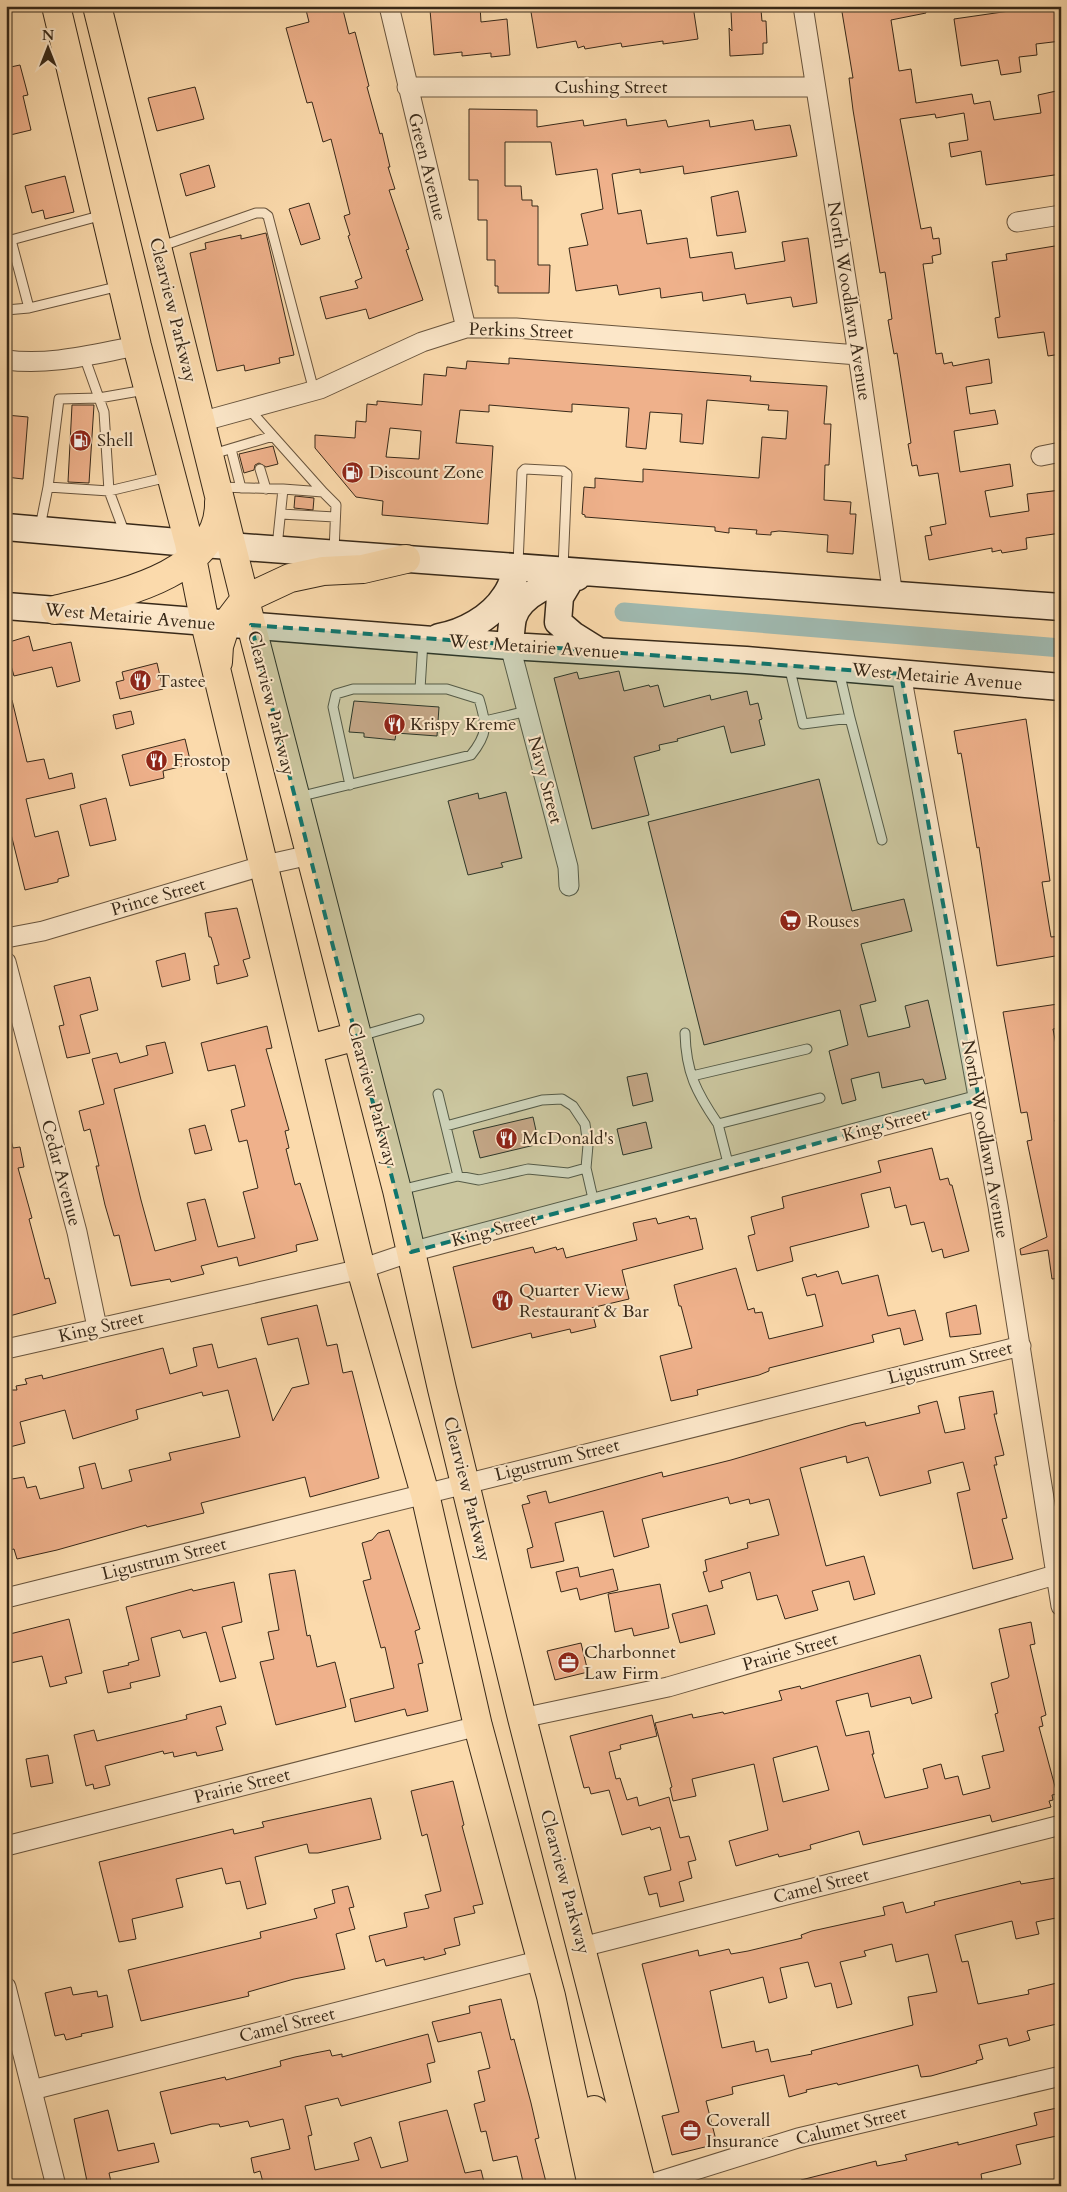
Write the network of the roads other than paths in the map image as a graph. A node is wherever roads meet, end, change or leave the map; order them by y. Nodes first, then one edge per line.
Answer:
1 (56, 6) edge
2 (96, 6) edge
3 (389, 6) edge
4 (803, 6) edge
5 (407, 87) junction
6 (814, 87) junction
7 (106, 214) junction
8 (1061, 215) edge
9 (1017, 222) dead end
10 (9, 240) edge
11 (158, 248) junction
12 (121, 276) junction
13 (29, 308) junction
14 (6, 310) edge
15 (466, 328) junction
16 (137, 346) junction
17 (185, 352) junction
18 (858, 355) junction
19 (84, 356) junction
20 (6, 360) edge
21 (148, 390) junction
22 (314, 391) junction
23 (99, 398) junction
24 (249, 409) junction
25 (200, 422) junction
26 (273, 436) junction
27 (220, 452) junction
28 (1061, 452) edge
29 (1041, 456) dead end
30 (260, 469) dead end
31 (172, 476) junction
32 (48, 487) junction
33 (266, 489) junction
34 (283, 489) junction
35 (109, 491) junction
36 (226, 491) junction
37 (323, 492) junction
38 (280, 514) junction
39 (336, 517) junction
40 (6, 527) edge
41 (39, 530) junction
42 (126, 537) junction
43 (205, 548) junction
44 (277, 549) junction
45 (334, 553) junction
46 (406, 559) junction
47 (464, 563) junction
48 (518, 567) junction
49 (568, 574) junction
50 (893, 596) junction
51 (245, 599) junction
52 (6, 606) edge
53 (1061, 607) edge
54 (55, 610) junction
55 (484, 617) junction
56 (227, 624) junction
57 (423, 639) junction
58 (510, 646) junction
59 (601, 651) junction
60 (788, 664) junction
61 (838, 668) junction
62 (900, 674) junction
63 (1061, 687) edge
64 (420, 688) junction
65 (527, 712) junction
66 (850, 718) junction
67 (486, 720) junction
68 (350, 785) junction
69 (295, 798) junction
70 (882, 840) dead end
71 (310, 855) junction
72 (265, 865) junction
73 (569, 886) dead end
74 (6, 938) edge
75 (6, 962) edge
76 (419, 1019) dead end
77 (685, 1033) dead end
78 (357, 1036) junction
79 (309, 1049) junction
80 (807, 1049) dead end
81 (692, 1076) junction
82 (438, 1094) dead end
83 (820, 1098) dead end
84 (979, 1100) junction
85 (718, 1124) junction
86 (446, 1126) junction
87 (729, 1166) junction
88 (586, 1168) junction
89 (458, 1176) junction
90 (397, 1190) junction
91 (594, 1203) junction
92 (411, 1252) junction
93 (362, 1269) junction
94 (97, 1327) junction
95 (1021, 1346) junction
96 (6, 1349) edge
97 (465, 1483) junction
98 (425, 1494) junction
99 (1055, 1575) junction
100 (6, 1598) edge
101 (1061, 1606) edge
102 (522, 1718) junction
103 (478, 1726) junction
104 (1061, 1825) edge
105 (6, 1846) edge
106 (582, 1947) junction
107 (542, 1960) junction
108 (6, 1987) edge
109 (551, 1996) junction
110 (1061, 2076) edge
111 (32, 2090) junction
112 (56, 2186) edge
113 (592, 2186) edge
114 (620, 2186) edge
115 (643, 2186) edge

1 - 7 highway, Clearview Parkway
2 - 11 highway, Clearview Parkway
3 - 5 street, Green Avenue
4 - 6 street, North Woodlawn Avenue
5 - 6 street, Cushing Street
5 - 15 street, Green Avenue
6 - 18 street, North Woodlawn Avenue
7 - 10 lane
7 - 12 highway, Clearview Parkway
8 - 9 street
10 - 13 lane
11 - 17 highway, Clearview Parkway
11 - 22 lane
12 - 13 lane
12 - 16 highway, Clearview Parkway
12 - 17 highway
13 - 14 lane
15 - 18 street, Perkins Street
15 - 22 street, Perkins Street
16 - 19 street
16 - 21 highway, Clearview Parkway
17 - 25 highway, Clearview Parkway
18 - 50 street, North Woodlawn Avenue
19 - 20 street
19 - 23 lane
21 - 23 lane
21 - 31 highway, Clearview Parkway
22 - 24 street, Perkins Street
23 - 32 lane
23 - 35 lane
24 - 25 street, Perkins Street
24 - 26 lane
25 - 27 highway, Clearview Parkway
26 - 27 lane
26 - 37 lane
27 - 36 highway, Clearview Parkway
28 - 29 street
30 - 33 lane
31 - 35 lane
31 - 43 highway, Clearview Parkway
32 - 35 lane
32 - 41 lane
33 - 34 lane
33 - 36 lane
34 - 37 lane
34 - 38 lane
35 - 42 lane
36 - 43 highway, Clearview Parkway
37 - 39 lane
38 - 39 lane
38 - 44 lane
39 - 45 lane
40 - 41 main road
41 - 42 main road
42 - 43 main road
43 - 44 main road
43 - 51 highway, Clearview Parkway
43 - 54 highway
43 - 56 highway, Clearview Parkway
44 - 45 main road
45 - 46 main road
46 - 47 main road
46 - 51 highway
47 - 48 main road
47 - 55 main road
48 - 49 main road
48 - 49 lane
48 - 55 main road
49 - 50 main road
49 - 58 main road
49 - 59 main road
50 - 53 main road
51 - 56 highway
52 - 54 main road, West Metairie Avenue
54 - 56 main road, West Metairie Avenue
55 - 57 main road
56 - 57 main road, West Metairie Avenue
56 - 69 highway, Clearview Parkway
56 - 72 highway, Clearview Parkway
57 - 58 main road, West Metairie Avenue
57 - 64 lane
58 - 59 main road, West Metairie Avenue
58 - 65 street, Navy Street
59 - 60 main road, West Metairie Avenue
60 - 61 main road, West Metairie Avenue
60 - 66 lane
61 - 62 main road, West Metairie Avenue
61 - 66 lane
62 - 63 main road, West Metairie Avenue
62 - 84 street, North Woodlawn Avenue
64 - 67 lane
64 - 68 lane
65 - 67 lane
65 - 73 street, Navy Street
66 - 70 lane
67 - 68 lane
68 - 69 lane
69 - 71 highway, Clearview Parkway
71 - 72 street, Prince Street
71 - 78 highway, Clearview Parkway
72 - 74 street, Prince Street
72 - 79 highway, Clearview Parkway
75 - 94 street, Cedar Avenue
76 - 78 lane
77 - 81 lane
78 - 79 highway
78 - 90 highway, Clearview Parkway
79 - 93 highway, Clearview Parkway
80 - 81 lane
81 - 85 lane
82 - 86 lane
83 - 85 lane
84 - 87 street, King Street
84 - 95 street, North Woodlawn Avenue
85 - 87 lane
86 - 88 lane
86 - 89 lane
87 - 91 street, King Street
88 - 89 lane
88 - 91 lane
89 - 90 lane
90 - 92 highway, Clearview Parkway
91 - 92 street, King Street
92 - 93 street, King Street
92 - 97 highway, Clearview Parkway
93 - 94 street, King Street
93 - 98 highway, Clearview Parkway
94 - 96 street, King Street
95 - 97 street, Ligustrum Street
95 - 99 street, North Woodlawn Avenue
97 - 98 street, Ligustrum Street
97 - 102 highway, Clearview Parkway
98 - 100 street, Ligustrum Street
98 - 103 highway, Clearview Parkway
99 - 101 street, North Woodlawn Avenue
99 - 102 street, Prairie Street
102 - 106 highway, Clearview Parkway
103 - 105 street, Prairie Street
103 - 107 highway, Clearview Parkway
104 - 106 street, Camel Street
106 - 115 highway, Clearview Parkway
107 - 109 highway, Clearview Parkway
107 - 111 street, Camel Street
108 - 111 street
109 - 113 highway, Clearview Parkway
109 - 114 highway
110 - 115 street, Calumet Street
111 - 112 street

